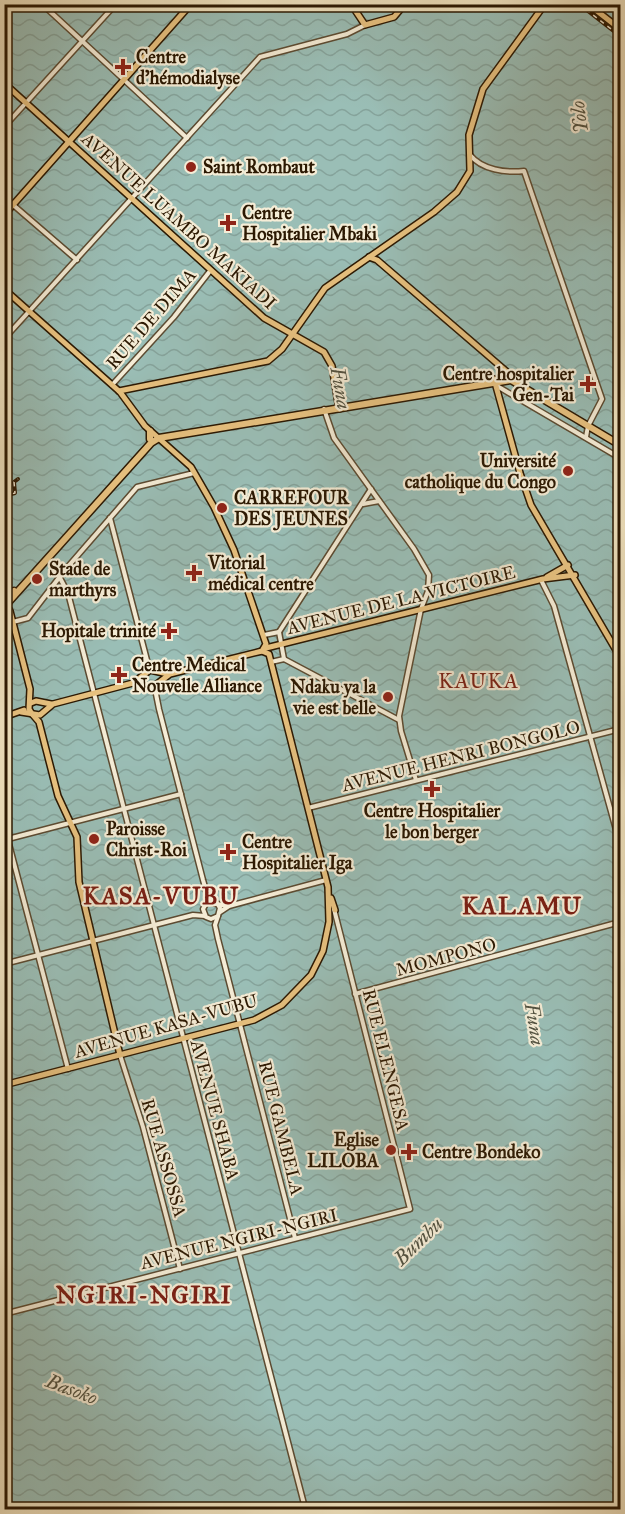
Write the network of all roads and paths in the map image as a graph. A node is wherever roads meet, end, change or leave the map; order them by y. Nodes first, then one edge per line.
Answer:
1 (42, 4) edge
2 (116, 4) edge
3 (191, 4) edge
4 (351, 4) edge
5 (545, 4) edge
6 (588, 4) edge
7 (402, 6) edge
8 (364, 24) junction
9 (621, 29) edge
10 (82, 41) junction
11 (124, 80) junction
12 (4, 83) edge
13 (26, 103) junction
14 (4, 127) edge
15 (187, 138) junction
16 (68, 143) junction
17 (470, 155) junction
18 (4, 197) edge
19 (131, 200) junction
20 (14, 205) junction
21 (4, 215) edge
22 (373, 257) junction
23 (77, 260) junction
24 (210, 271) junction
25 (400, 281) junction
26 (4, 289) edge
27 (30, 311) junction
28 (292, 335) junction
29 (4, 339) edge
30 (501, 370) joint
31 (503, 380) junction
32 (112, 385) junction
33 (119, 391) junction
34 (330, 409) junction
35 (241, 423) junction
36 (589, 425) junction
37 (147, 427) joint
38 (172, 436) junction
39 (586, 437) junction
40 (156, 438) junction
41 (621, 443) edge
42 (170, 446) junction
43 (619, 457) edge
44 (190, 466) junction
45 (195, 472) junction
46 (182, 474) junction
47 (371, 489) junction
48 (374, 496) junction
49 (379, 501) junction
50 (365, 502) junction
51 (110, 518) junction
52 (550, 540) junction
53 (559, 556) junction
54 (567, 565) junction
55 (553, 573) junction
56 (571, 576) junction
57 (60, 578) junction
58 (542, 579) junction
59 (5, 601) edge
60 (593, 607) junction
61 (425, 608) junction
62 (14, 622) junction
63 (279, 632) junction
64 (264, 635) junction
65 (282, 646) junction
66 (267, 650) junction
67 (621, 657) edge
68 (284, 659) junction
69 (271, 662) junction
70 (148, 664) junction
71 (156, 671) junction
72 (145, 674) junction
73 (170, 674) junction
74 (159, 682) junction
75 (133, 683) junction
76 (148, 686) junction
77 (31, 689) junction
78 (94, 694) junction
79 (156, 694) junction
80 (40, 702) junction
81 (53, 704) junction
82 (30, 705) junction
83 (43, 711) junction
84 (21, 712) junction
85 (33, 714) junction
86 (4, 717) edge
87 (399, 720) junction
88 (39, 722) junction
89 (621, 729) edge
90 (592, 736) junction
91 (416, 780) junction
92 (181, 794) junction
93 (308, 808) junction
94 (124, 809) junction
95 (71, 823) junction
96 (4, 825) edge
97 (7, 839) edge
98 (621, 844) edge
99 (326, 880) junction
100 (207, 894) junction
101 (216, 903) junction
102 (204, 906) junction
103 (229, 906) junction
104 (332, 912) junction
105 (219, 914) junction
106 (193, 915) junction
107 (206, 916) junction
108 (621, 922) edge
109 (215, 925) junction
110 (154, 926) junction
111 (92, 941) junction
112 (38, 955) junction
113 (4, 964) edge
114 (355, 994) junction
115 (241, 1024) junction
116 (183, 1038) junction
117 (120, 1055) junction
118 (4, 1063) edge
119 (68, 1069) junction
120 (7, 1084) edge
121 (410, 1209) joint
122 (295, 1238) junction
123 (238, 1254) junction
124 (180, 1269) junction
125 (4, 1314) edge
126 (309, 1509) edge

1 - 10 street
2 - 10 street
3 - 11 main road
4 - 8 main road
5 - 17 main road
6 - 9 main road
7 - 8 main road
8 - 15 street
10 - 11 street
10 - 13 street
11 - 15 street
11 - 16 main road
12 - 13 main road, AVENUE LUAMBO MAKIADI
13 - 14 street
13 - 16 main road, AVENUE LUAMBO MAKIADI
15 - 19 street
16 - 19 main road, AVENUE LUAMBO MAKIADI
16 - 20 main road
17 - 22 main road
17 - 36 street
18 - 20 street
19 - 23 street
19 - 24 main road, AVENUE LUAMBO MAKIADI
20 - 21 main road
20 - 23 street
22 - 25 main road
22 - 28 main road
23 - 27 street
24 - 28 main road, AVENUE LUAMBO MAKIADI
24 - 32 street, RUE DE DIMA
25 - 30 main road
25 - 31 main road
26 - 27 main road
27 - 29 street
27 - 32 main road
28 - 33 main road
28 - 34 main road, AVENUE LUAMBO MAKIADI
30 - 31 highway
31 - 34 highway
31 - 36 highway
31 - 39 street
31 - 52 main road
32 - 33 main road
33 - 37 main road
34 - 35 highway
34 - 47 street
35 - 38 highway
35 - 40 highway
36 - 39 street
36 - 41 highway
37 - 40 highway
38 - 40 highway
38 - 42 highway
39 - 43 street
40 - 42 main road, AVENUE KASA-VUBU
40 - 59 highway
40 - 59 highway
42 - 44 main road, AVENUE KASA-VUBU
44 - 45 main road, AVENUE KASA-VUBU
44 - 46 street
45 - 46 street
45 - 64 main road, AVENUE KASA-VUBU
46 - 51 street
47 - 48 street
47 - 50 street
48 - 49 street
48 - 50 street
49 - 50 street
49 - 61 street
50 - 63 street
51 - 57 street
51 - 70 street
52 - 53 main road
52 - 54 main road
53 - 54 main road
53 - 55 main road
54 - 55 main road
54 - 56 main road
55 - 58 main road
56 - 58 main road
56 - 60 main road
56 - 60 main road
57 - 62 street
57 - 78 street, AVENUE SHABA
58 - 61 main road, AVENUE DE LA VICTOIRE
58 - 90 street
59 - 62 main road
60 - 67 main road
61 - 65 main road, AVENUE DE LA VICTOIRE
61 - 87 street
62 - 77 main road
63 - 64 street
63 - 65 street
64 - 66 main road, AVENUE KASA-VUBU
65 - 66 main road, AVENUE DE LA VICTOIRE
65 - 68 street
66 - 69 main road, AVENUE KASA-VUBU
66 - 73 main road, AVENUE DE LA VICTOIRE
68 - 69 street
68 - 87 street
69 - 93 main road, AVENUE KASA-VUBU
70 - 71 street
70 - 72 street
71 - 72 main road
71 - 73 main road
71 - 74 main road
72 - 75 main road
72 - 76 main road
73 - 74 main road
74 - 76 main road
74 - 79 street
75 - 76 main road
75 - 78 main road
76 - 79 street
77 - 80 main road
77 - 82 main road
78 - 81 main road
78 - 94 street, AVENUE SHABA
79 - 92 street
80 - 81 main road
80 - 82 main road
80 - 83 main road
81 - 83 main road
82 - 84 main road
82 - 85 main road
83 - 85 main road
83 - 88 main road
84 - 85 main road
84 - 86 main road
85 - 88 main road
87 - 91 street
88 - 95 main road
89 - 90 street, AVENUE HENRI BONGOLO
90 - 91 street, AVENUE HENRI BONGOLO
90 - 98 street
91 - 93 street, AVENUE HENRI BONGOLO
92 - 94 street
92 - 100 street
93 - 99 main road, AVENUE KASA-VUBU
94 - 95 street
94 - 110 street, AVENUE SHABA
95 - 97 street
95 - 111 main road
96 - 97 street
97 - 112 street
99 - 103 street
99 - 104 main road, AVENUE KASA-VUBU
100 - 101 street
100 - 102 street
101 - 102 street
101 - 103 street
101 - 105 street
102 - 106 street
102 - 107 street
103 - 105 street
104 - 114 street, RUE ELENGESA
104 - 115 main road, AVENUE KASA-VUBU
105 - 107 street
105 - 109 street
106 - 107 street
106 - 110 street
107 - 109 street
108 - 114 street, MOMPONO
109 - 115 street, RUE GAMBELA
110 - 111 street
110 - 116 street, AVENUE SHABA
111 - 112 street
111 - 117 main road
112 - 113 street
112 - 119 street
114 - 121 street, RUE ELENGESA
115 - 116 main road, AVENUE KASA-VUBU
115 - 122 street, RUE GAMBELA
116 - 117 main road, AVENUE KASA-VUBU
116 - 123 street, AVENUE SHABA
117 - 119 main road, AVENUE KASA-VUBU
117 - 124 street, RUE ASSOSSA
118 - 120 street
119 - 120 main road, AVENUE KASA-VUBU
121 - 122 street, AVENUE NGIRI-NGIRI
122 - 123 street, AVENUE NGIRI-NGIRI
123 - 124 street, AVENUE NGIRI-NGIRI
123 - 126 street, AVENUE SHABA
124 - 125 street, AVENUE NGIRI-NGIRI

